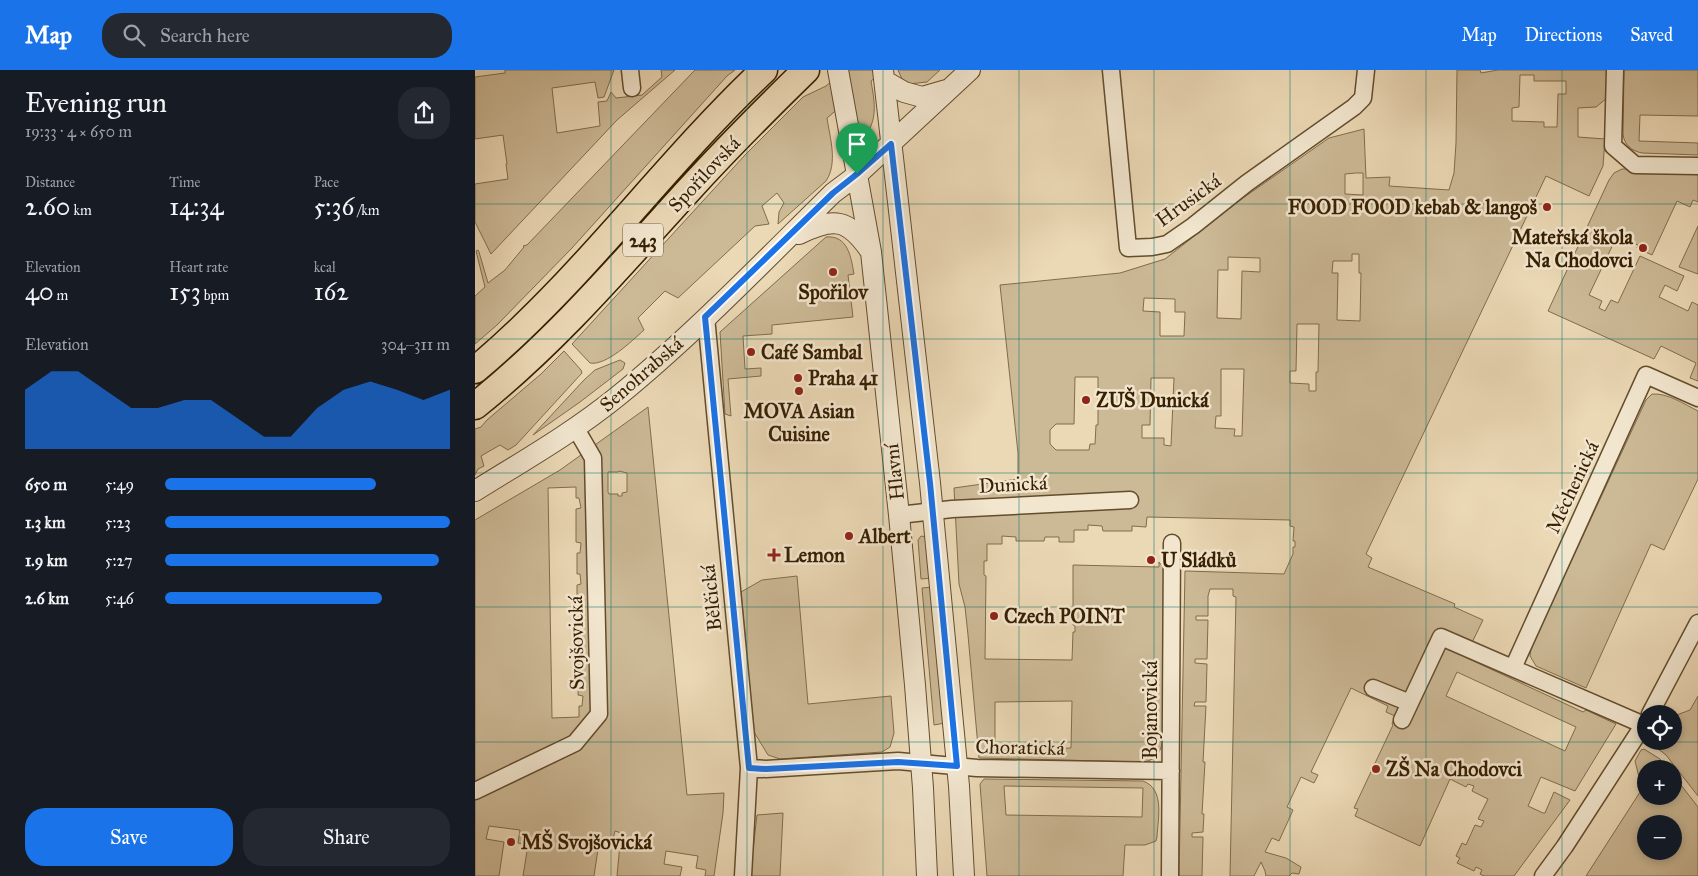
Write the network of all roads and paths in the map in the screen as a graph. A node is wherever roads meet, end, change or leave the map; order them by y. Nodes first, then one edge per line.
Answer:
1 (630, 70) edge
2 (764, 70) edge
3 (807, 70) edge
4 (838, 70) edge
5 (970, 70) edge
6 (1111, 70) edge
7 (1366, 70) edge
8 (1615, 70) edge
9 (884, 76) edge
10 (632, 88) dead end
11 (950, 89) junction
12 (891, 144) junction
13 (1698, 166) edge
14 (857, 174) junction
15 (786, 240) junction
16 (871, 252) junction
17 (705, 317) junction
18 (475, 370) edge
19 (1698, 398) edge
20 (475, 406) edge
21 (575, 427) junction
22 (475, 490) edge
23 (1129, 500) dead end
24 (932, 510) junction
25 (899, 515) junction
26 (1171, 543) dead end
27 (1698, 623) edge
28 (1513, 668) junction
29 (1373, 688) dead end
30 (1410, 703) junction
31 (1655, 705) edge
32 (1637, 716) edge
33 (1402, 720) dead end
34 (1637, 735) edge
35 (920, 763) junction
36 (957, 766) junction
37 (749, 768) junction
38 (1171, 771) junction
39 (475, 791) edge
40 (743, 876) edge
41 (927, 876) edge
42 (964, 876) edge
43 (1170, 876) edge
44 (1543, 876) edge

1 - 10 street
2 - 18 highway, Spořilovská / 243
3 - 20 highway, Spořilovská / 243
4 - 14 street, Hlavní
5 - 11 street, Senohrabská
6 - 7 street, Hrusická
8 - 13 street
9 - 11 street
9 - 12 street, Hlavní
11 - 12 street, Senohrabská
12 - 14 street, Senohrabská
12 - 24 street, Hlavní
14 - 15 street, Senohrabská
14 - 16 street, Hlavní
15 - 16 street
15 - 17 street, Senohrabská
16 - 25 street, Hlavní
17 - 21 street, Senohrabská
17 - 37 street, Bělčická
19 - 28 street, Měchenická
21 - 22 street, Senohrabská
21 - 39 street, Svojšovická
23 - 24 street, Dunická
24 - 25 street, Dunická
24 - 36 street, Hlavní
25 - 35 street, Hlavní
26 - 38 street, Bojanovická
27 - 31 street
28 - 30 street
28 - 32 street
29 - 30 street
30 - 33 street
34 - 44 street
35 - 36 street, Choratická
35 - 37 street, Choratická
35 - 41 street, Hlavní
36 - 38 street, Choratická
36 - 42 street, Hlavní
37 - 40 street, Bělčická
38 - 43 street, Bojanovická

